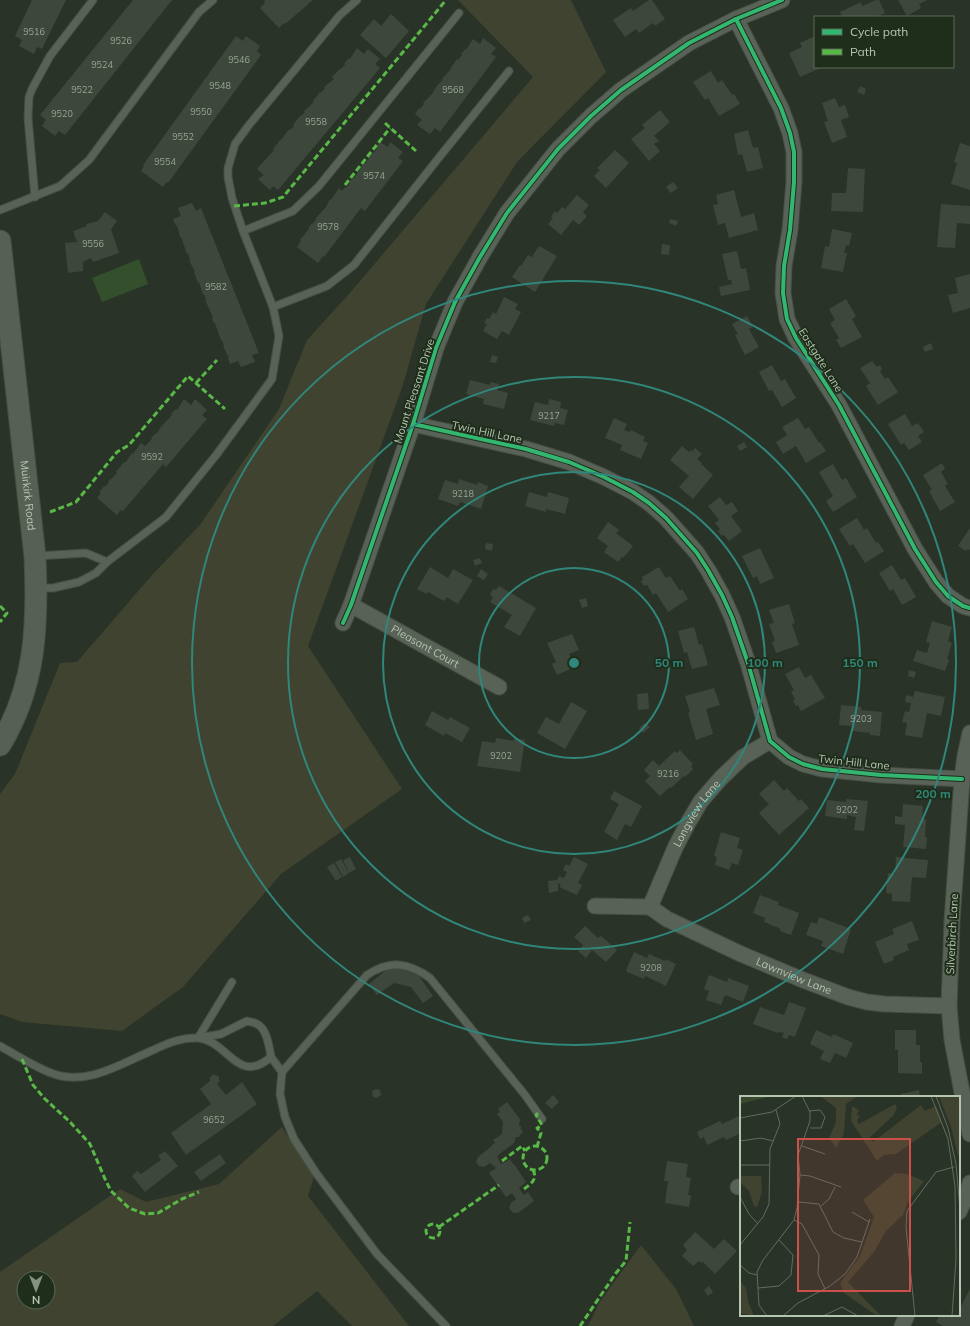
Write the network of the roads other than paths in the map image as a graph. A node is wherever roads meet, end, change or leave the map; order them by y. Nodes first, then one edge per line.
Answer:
1 (93, 0) edge
2 (213, 0) edge
3 (357, 0) edge
4 (782, 0) edge
5 (459, 14) dead end
6 (736, 19) junction
7 (509, 71) dead end
8 (35, 196) junction
9 (0, 210) edge
10 (243, 231) junction
11 (0, 241) edge
12 (3, 301) edge
13 (273, 307) junction
14 (413, 424) junction
15 (35, 556) junction
16 (107, 562) junction
17 (36, 588) junction
18 (351, 605) junction
19 (970, 608) edge
20 (343, 624) dead end
21 (499, 687) dead end
22 (970, 733) edge
23 (770, 741) junction
24 (0, 745) edge
25 (962, 779) junction
26 (595, 906) dead end
27 (650, 907) junction
28 (232, 982) dead end
29 (949, 1006) junction
30 (198, 1038) junction
31 (0, 1046) edge
32 (271, 1056) junction
33 (282, 1072) junction
34 (542, 1119) dead end
35 (970, 1134) edge
36 (970, 1183) edge
37 (960, 1210) edge
38 (907, 1316) edge
39 (446, 1326) edge
40 (902, 1326) edge

1 - 8 lane
2 - 8 lane
3 - 10 lane
4 - 6 street, Mount Pleasant Drive
5 - 10 lane
6 - 14 street, Mount Pleasant Drive
6 - 19 street, Eastgate Lane
7 - 13 lane
8 - 9 lane
10 - 13 lane
11 - 12 main road, Muirkirk Road
12 - 15 main road, Muirkirk Road
13 - 16 lane
14 - 18 street, Mount Pleasant Drive
14 - 23 street, Twin Hill Lane
15 - 16 lane
15 - 17 main road, Muirkirk Road
16 - 17 lane
17 - 24 main road, Muirkirk Road
18 - 20 street, Mount Pleasant Drive
18 - 21 street, Pleasant Court
22 - 25 street, Silverbirch Lane
23 - 25 street, Twin Hill Lane
23 - 27 street, Longview Lane
25 - 29 street, Silverbirch Lane
26 - 27 street
27 - 29 street, Lawnview Lane
28 - 30 lane
29 - 35 street, Silverbirch Lane
30 - 31 lane
30 - 32 lane
30 - 32 lane
32 - 33 lane
33 - 34 lane
33 - 39 lane
36 - 37 street
38 - 40 street

